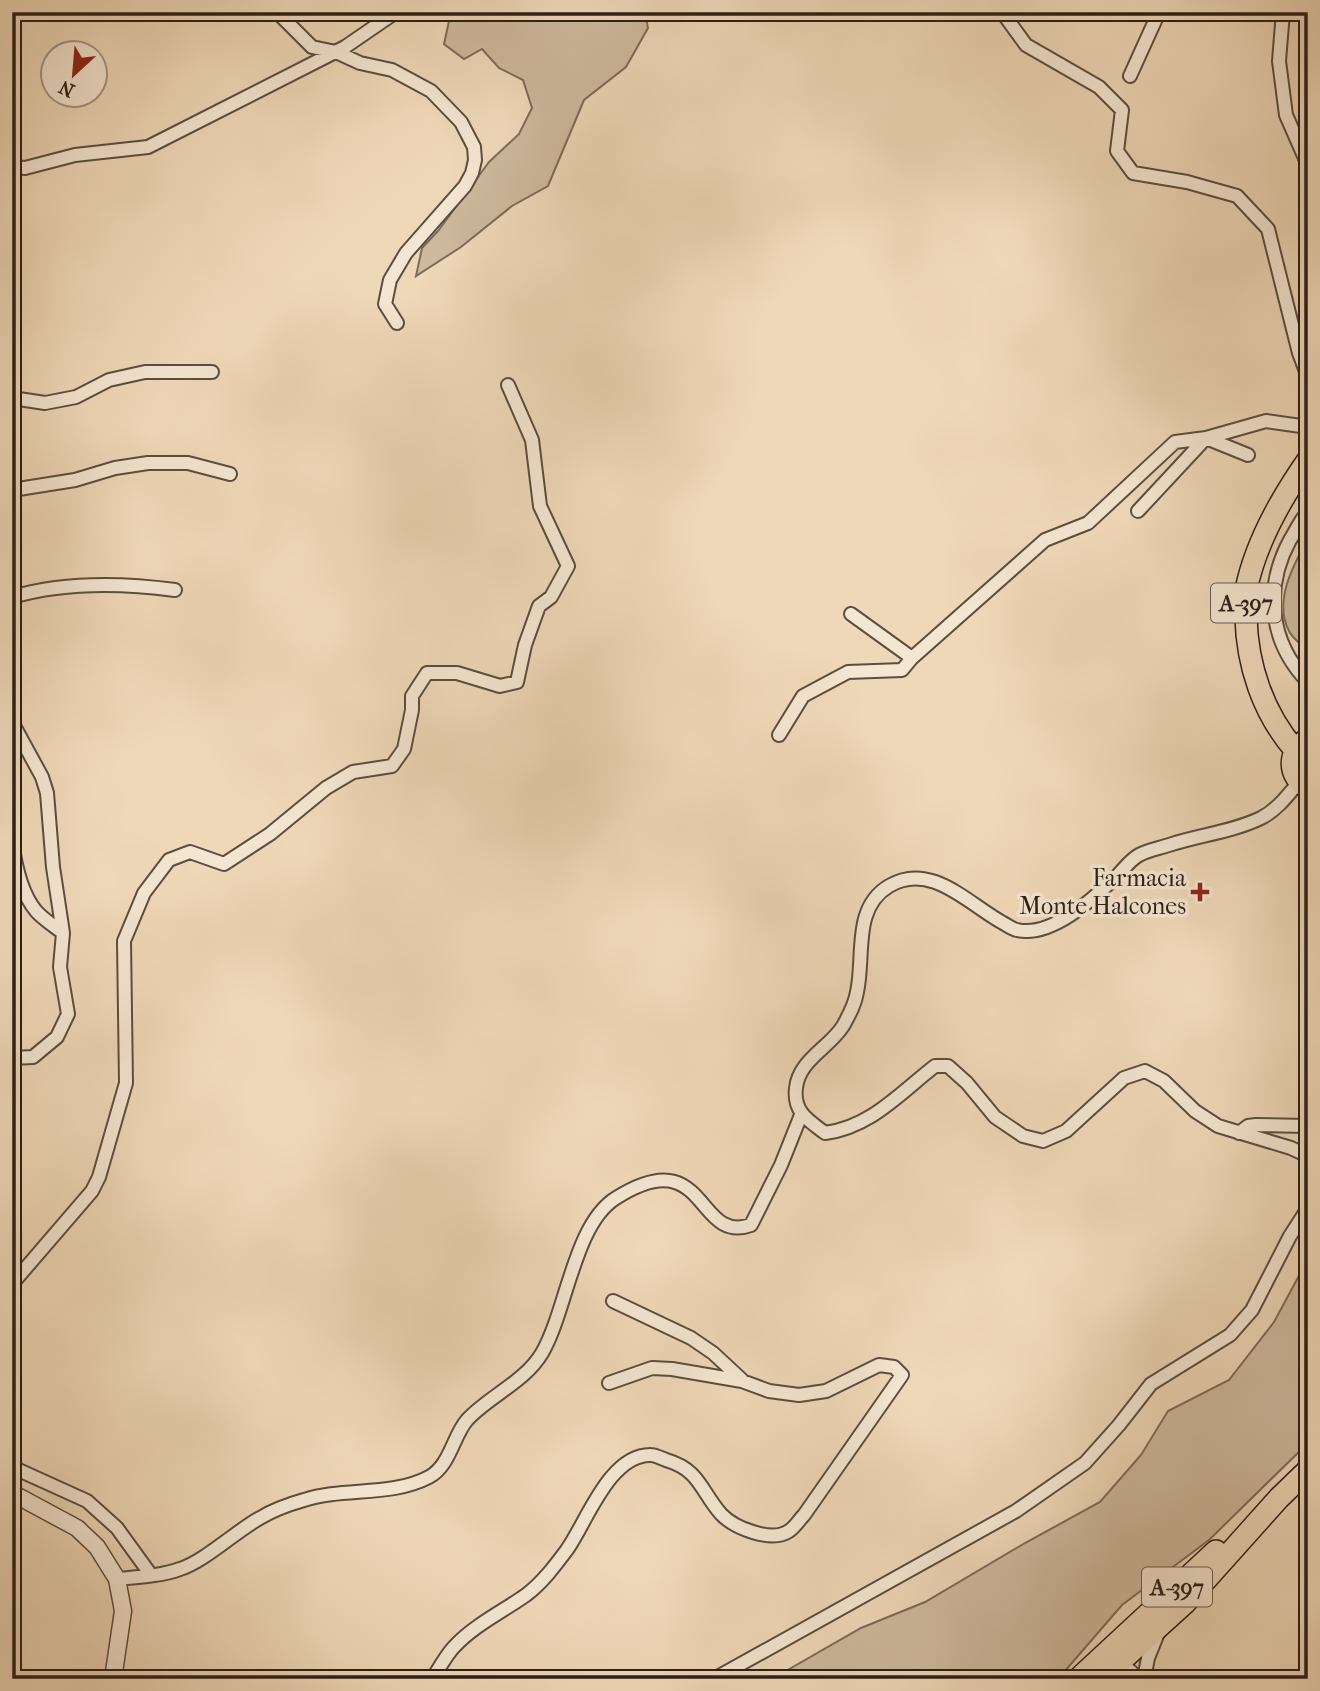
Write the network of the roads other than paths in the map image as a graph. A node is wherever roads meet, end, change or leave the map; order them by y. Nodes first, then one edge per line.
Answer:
1 (277, 12) edge
2 (396, 12) edge
3 (1002, 12) edge
4 (1159, 12) edge
5 (1283, 12) edge
6 (336, 52) junction
7 (1130, 76) dead end
8 (1308, 165) edge
9 (12, 167) edge
10 (397, 323) dead end
11 (212, 372) dead end
12 (1308, 377) edge
13 (508, 385) dead end
14 (12, 398) edge
15 (1308, 427) edge
16 (1206, 438) junction
17 (1248, 455) dead end
18 (1308, 460) edge
19 (230, 474) dead end
20 (12, 489) edge
21 (1138, 511) dead end
22 (1308, 512) edge
23 (175, 590) dead end
24 (12, 597) edge
25 (850, 614) dead end
26 (912, 657) junction
27 (1308, 682) edge
28 (12, 722) edge
29 (779, 735) dead end
30 (1301, 744) edge
31 (1303, 785) edge
32 (12, 841) edge
33 (63, 933) junction
34 (12, 1058) edge
35 (801, 1115) junction
36 (1308, 1126) edge
37 (1239, 1133) junction
38 (1308, 1156) edge
39 (1308, 1208) edge
40 (12, 1284) edge
41 (613, 1301) dead end
42 (742, 1381) junction
43 (609, 1384) dead end
44 (12, 1467) edge
45 (1308, 1470) edge
46 (12, 1493) edge
47 (1279, 1498) junction
48 (150, 1575) junction
49 (1191, 1575) junction
50 (117, 1579) junction
51 (1164, 1622) junction
52 (1112, 1674) edge
53 (113, 1679) edge
54 (432, 1679) edge
55 (714, 1679) edge
56 (1078, 1679) edge
57 (1089, 1679) edge
58 (1142, 1679) edge

1 - 6 street
2 - 6 street
3 - 12 street
4 - 7 street
5 - 8 street
6 - 9 street
6 - 10 street
11 - 14 street
13 - 40 street
15 - 16 street
16 - 17 street
16 - 21 street
16 - 26 street
18 - 30 main road, A-397
19 - 20 street
22 - 27 street
23 - 24 street
25 - 26 street
26 - 29 street
28 - 33 street
30 - 31 main road
31 - 35 street
32 - 33 street
33 - 34 street
35 - 37 street
35 - 48 street
36 - 37 street
37 - 38 street
39 - 55 street
41 - 42 street
42 - 43 street
42 - 54 street
44 - 48 street
45 - 47 main road, A-397
46 - 50 street
47 - 49 main road, A-397
47 - 51 main road, A-397
48 - 50 street
49 - 52 street
49 - 56 main road, A-397
50 - 53 street
51 - 52 main road, A-397
51 - 58 street
52 - 57 street
52 - 58 street

